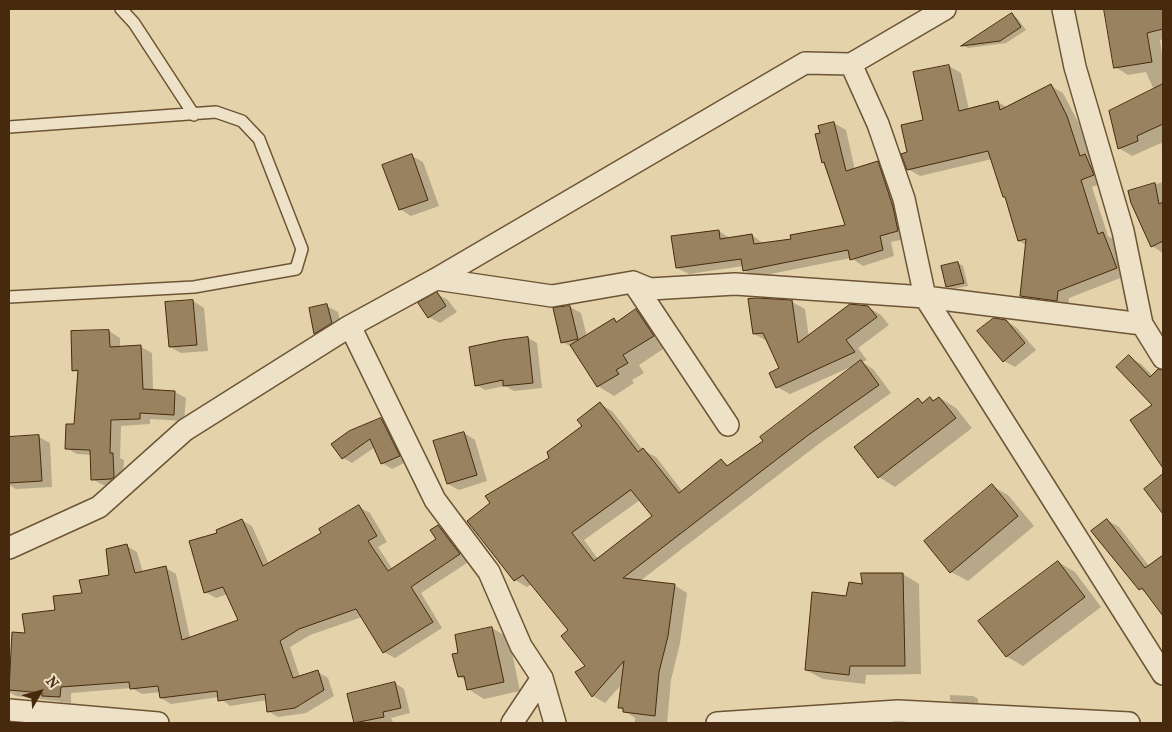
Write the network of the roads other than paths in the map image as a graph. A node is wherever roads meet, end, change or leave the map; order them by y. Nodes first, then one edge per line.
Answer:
1 (121, 9) edge
2 (945, 9) edge
3 (1063, 9) edge
4 (851, 64) junction
5 (194, 115) junction
6 (9, 127) edge
7 (436, 279) junction
8 (633, 282) junction
9 (9, 297) edge
10 (925, 297) junction
11 (1142, 324) junction
12 (350, 326) junction
13 (1163, 358) edge
14 (728, 425) dead end
15 (9, 548) edge
16 (1163, 674) edge
17 (542, 678) junction
18 (9, 710) edge
19 (72, 719) edge
20 (158, 723) edge
21 (512, 723) edge
22 (556, 723) edge
23 (717, 723) edge
24 (1129, 723) edge

1 - 5 lane
2 - 4 street
3 - 11 street
4 - 7 street
4 - 10 street
5 - 6 lane
5 - 9 lane
7 - 8 street
7 - 12 street
8 - 10 street
8 - 14 street
10 - 11 street
10 - 16 street
11 - 13 street
12 - 15 street
12 - 17 street
17 - 21 street
17 - 22 street
18 - 19 street
19 - 20 street
23 - 24 street

